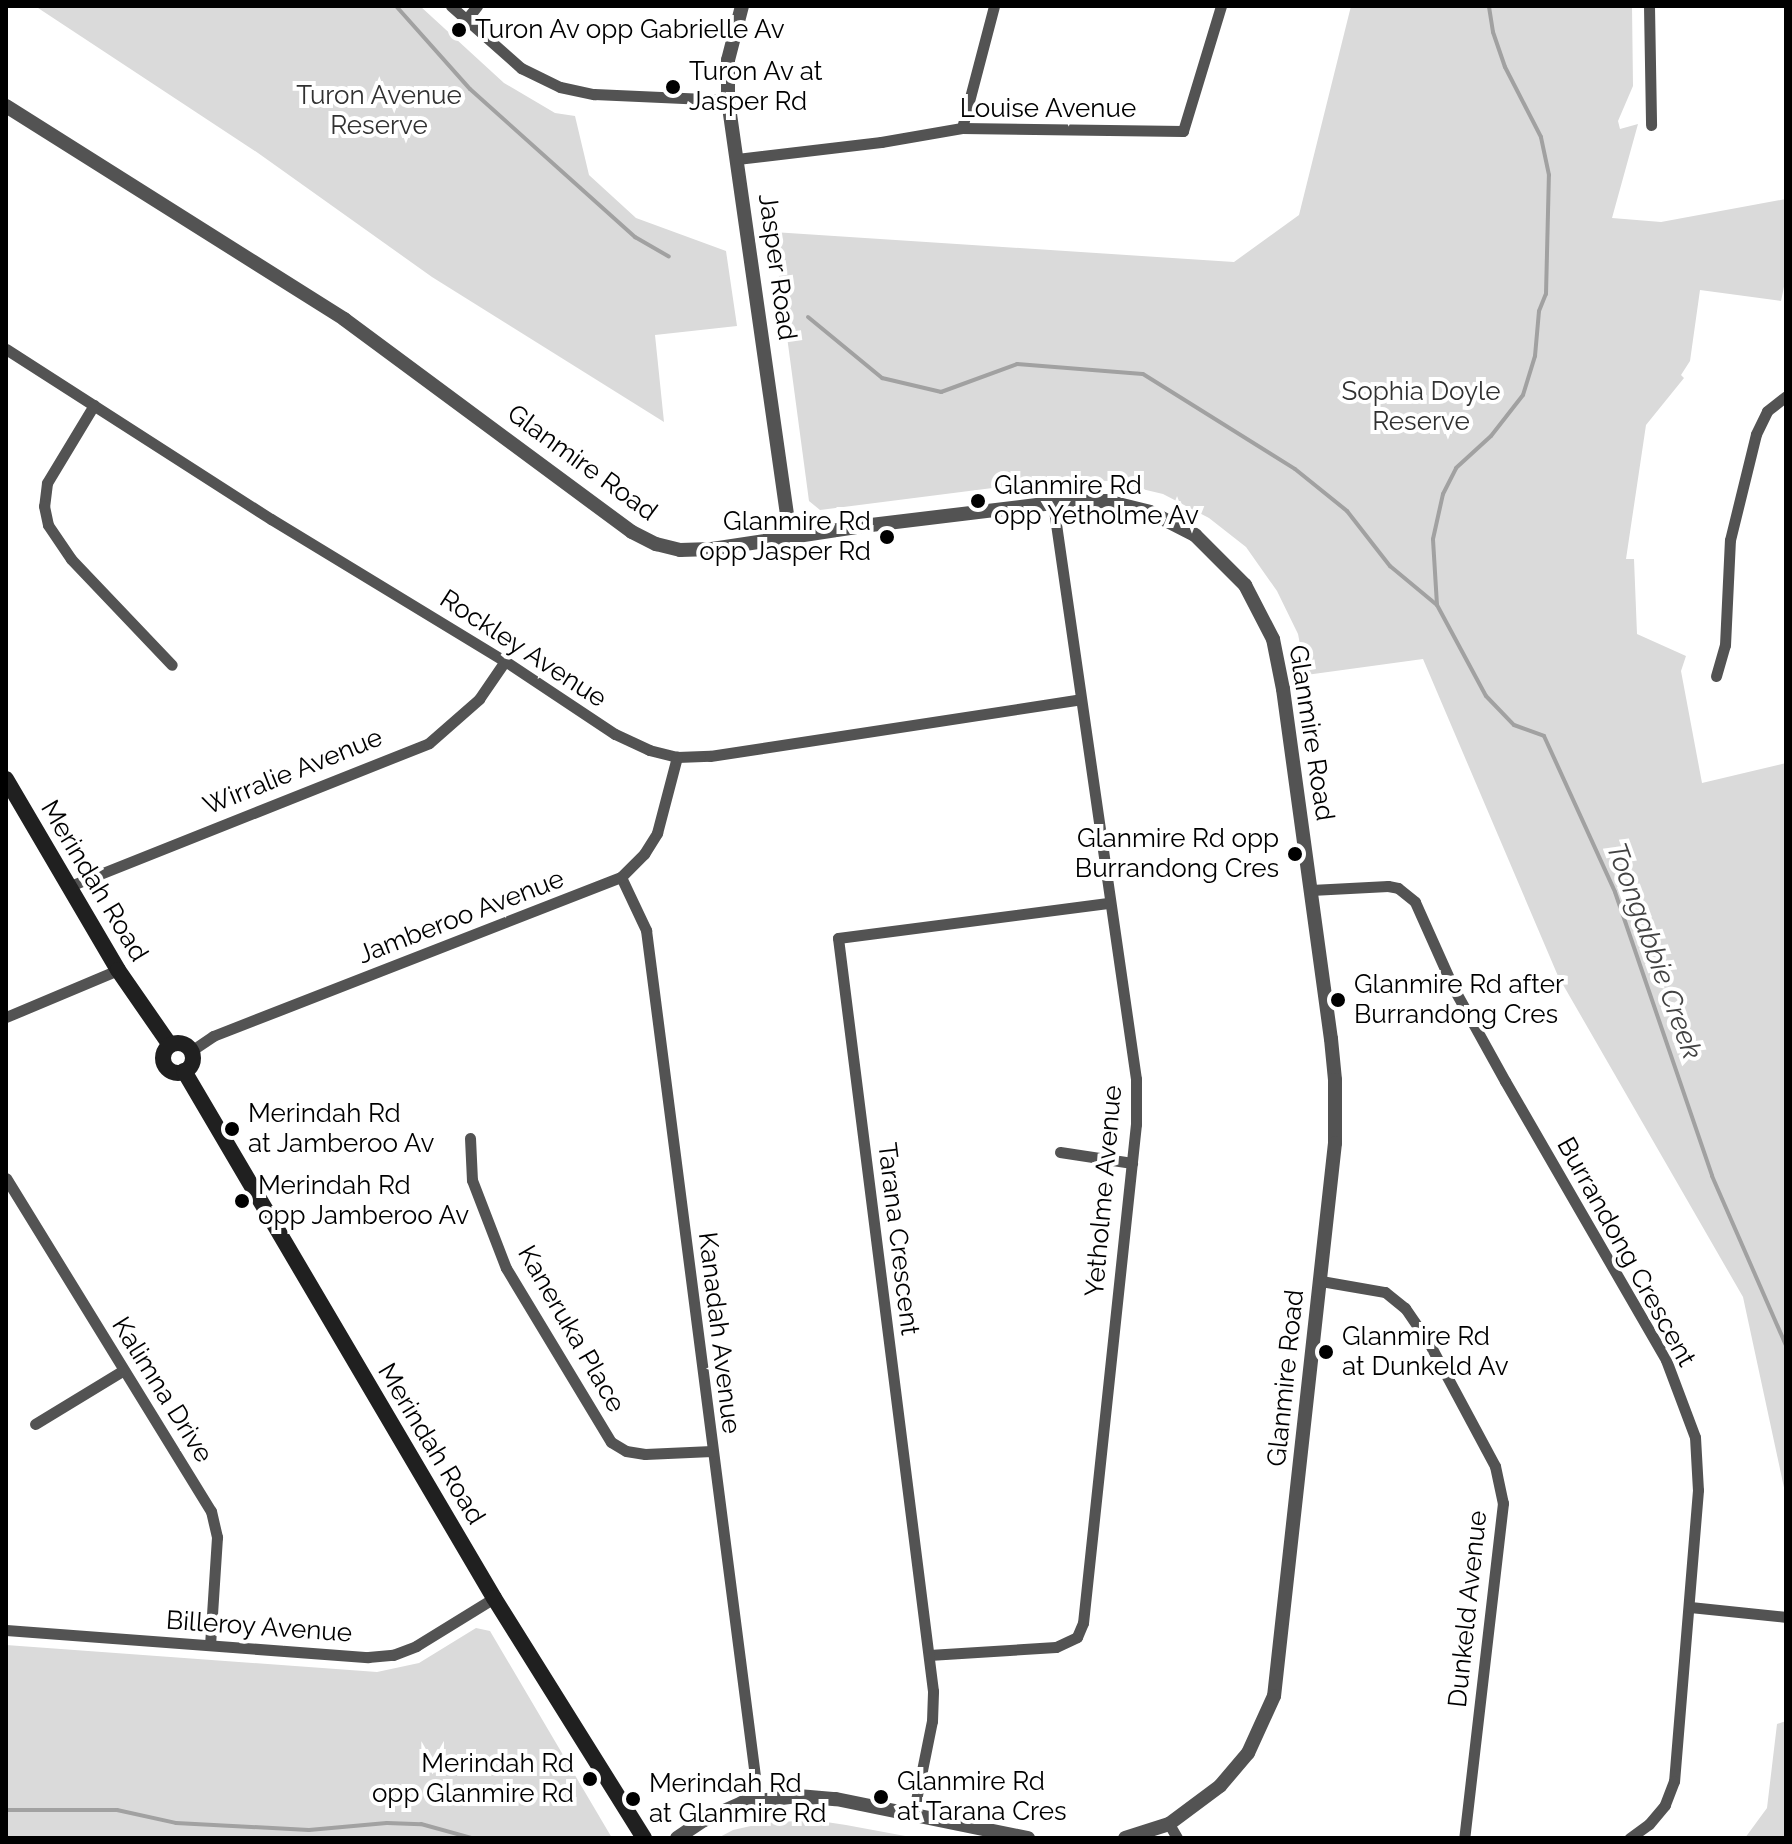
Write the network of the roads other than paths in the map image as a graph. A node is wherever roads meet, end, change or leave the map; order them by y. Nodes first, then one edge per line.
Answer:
1 (451, 6) edge
2 (477, 6) edge
3 (742, 6) edge
4 (994, 6) edge
5 (1221, 6) edge
6 (1649, 6) edge
7 (466, 20) junction
8 (728, 100) junction
9 (6, 106) edge
10 (1651, 125) dead end
11 (962, 128) junction
12 (737, 159) junction
13 (6, 349) edge
14 (1786, 396) edge
15 (94, 405) junction
16 (1053, 503) junction
17 (790, 537) junction
18 (505, 661) junction
19 (172, 665) dead end
20 (1716, 676) dead end
21 (1081, 699) junction
22 (677, 757) junction
23 (6, 779) edge
24 (621, 877) junction
25 (70, 886) junction
26 (1311, 890) junction
27 (1108, 903) junction
28 (118, 970) junction
29 (6, 1017) edge
30 (170, 1045) junction
31 (191, 1051) junction
32 (184, 1071) junction
33 (470, 1138) dead end
34 (1060, 1152) dead end
35 (1132, 1163) junction
36 (6, 1178) edge
37 (1321, 1281) junction
38 (122, 1371) junction
39 (35, 1424) dead end
40 (712, 1451) junction
41 (494, 1598) junction
42 (1690, 1607) junction
43 (1786, 1617) edge
44 (6, 1630) edge
45 (210, 1645) junction
46 (929, 1655) junction
47 (758, 1800) junction
48 (913, 1815) junction
49 (1169, 1824) junction
50 (644, 1838) edge
51 (677, 1838) edge
52 (1028, 1838) edge
53 (1125, 1838) edge
54 (1177, 1838) edge
55 (1464, 1838) edge
56 (1630, 1838) edge

1 - 7 street
2 - 7 street
3 - 8 street, Jasper Road
4 - 11 street
5 - 11 street, Louise Avenue
6 - 10 street
7 - 8 street
8 - 12 street, Jasper Road
9 - 17 street, Glanmire Road
11 - 12 street, Louise Avenue
12 - 17 street, Jasper Road
13 - 15 street, Rockley Avenue
14 - 20 street
15 - 18 street, Rockley Avenue
15 - 19 street
16 - 17 street, Glanmire Road
16 - 21 street, Yetholme Avenue
16 - 26 street, Glanmire Road
18 - 22 street, Rockley Avenue
18 - 25 street, Wirralie Avenue
21 - 22 street, Rockley Avenue
21 - 27 street, Yetholme Avenue
22 - 24 street, Jamberoo Avenue
23 - 25 main road, Merindah Road
24 - 31 street, Jamberoo Avenue
24 - 40 street, Kanadah Avenue
25 - 28 main road, Merindah Road
26 - 37 street, Glanmire Road
26 - 42 street, Burrandong Crescent
27 - 35 street, Yetholme Avenue
27 - 46 street, Tarana Crescent
28 - 29 street
28 - 30 main road, Merindah Road
30 - 31 main road
30 - 32 main road
31 - 32 main road
32 - 41 main road, Merindah Road
33 - 40 street, Kaneruka Place
34 - 35 street
35 - 46 street, Yetholme Avenue
36 - 38 street, Kalimna Drive
37 - 49 street, Glanmire Road
37 - 55 street, Dunkeld Avenue
38 - 39 street
38 - 45 street, Kalimna Drive
40 - 47 street, Kanadah Avenue
41 - 45 street, Billeroy Avenue
41 - 50 main road, Merindah Road
42 - 43 street
42 - 56 street, Burrandong Crescent
44 - 45 street, Billeroy Avenue
46 - 48 street, Tarana Crescent
47 - 48 street
47 - 51 street
48 - 52 street
49 - 53 street, Glanmire Road
49 - 54 street

